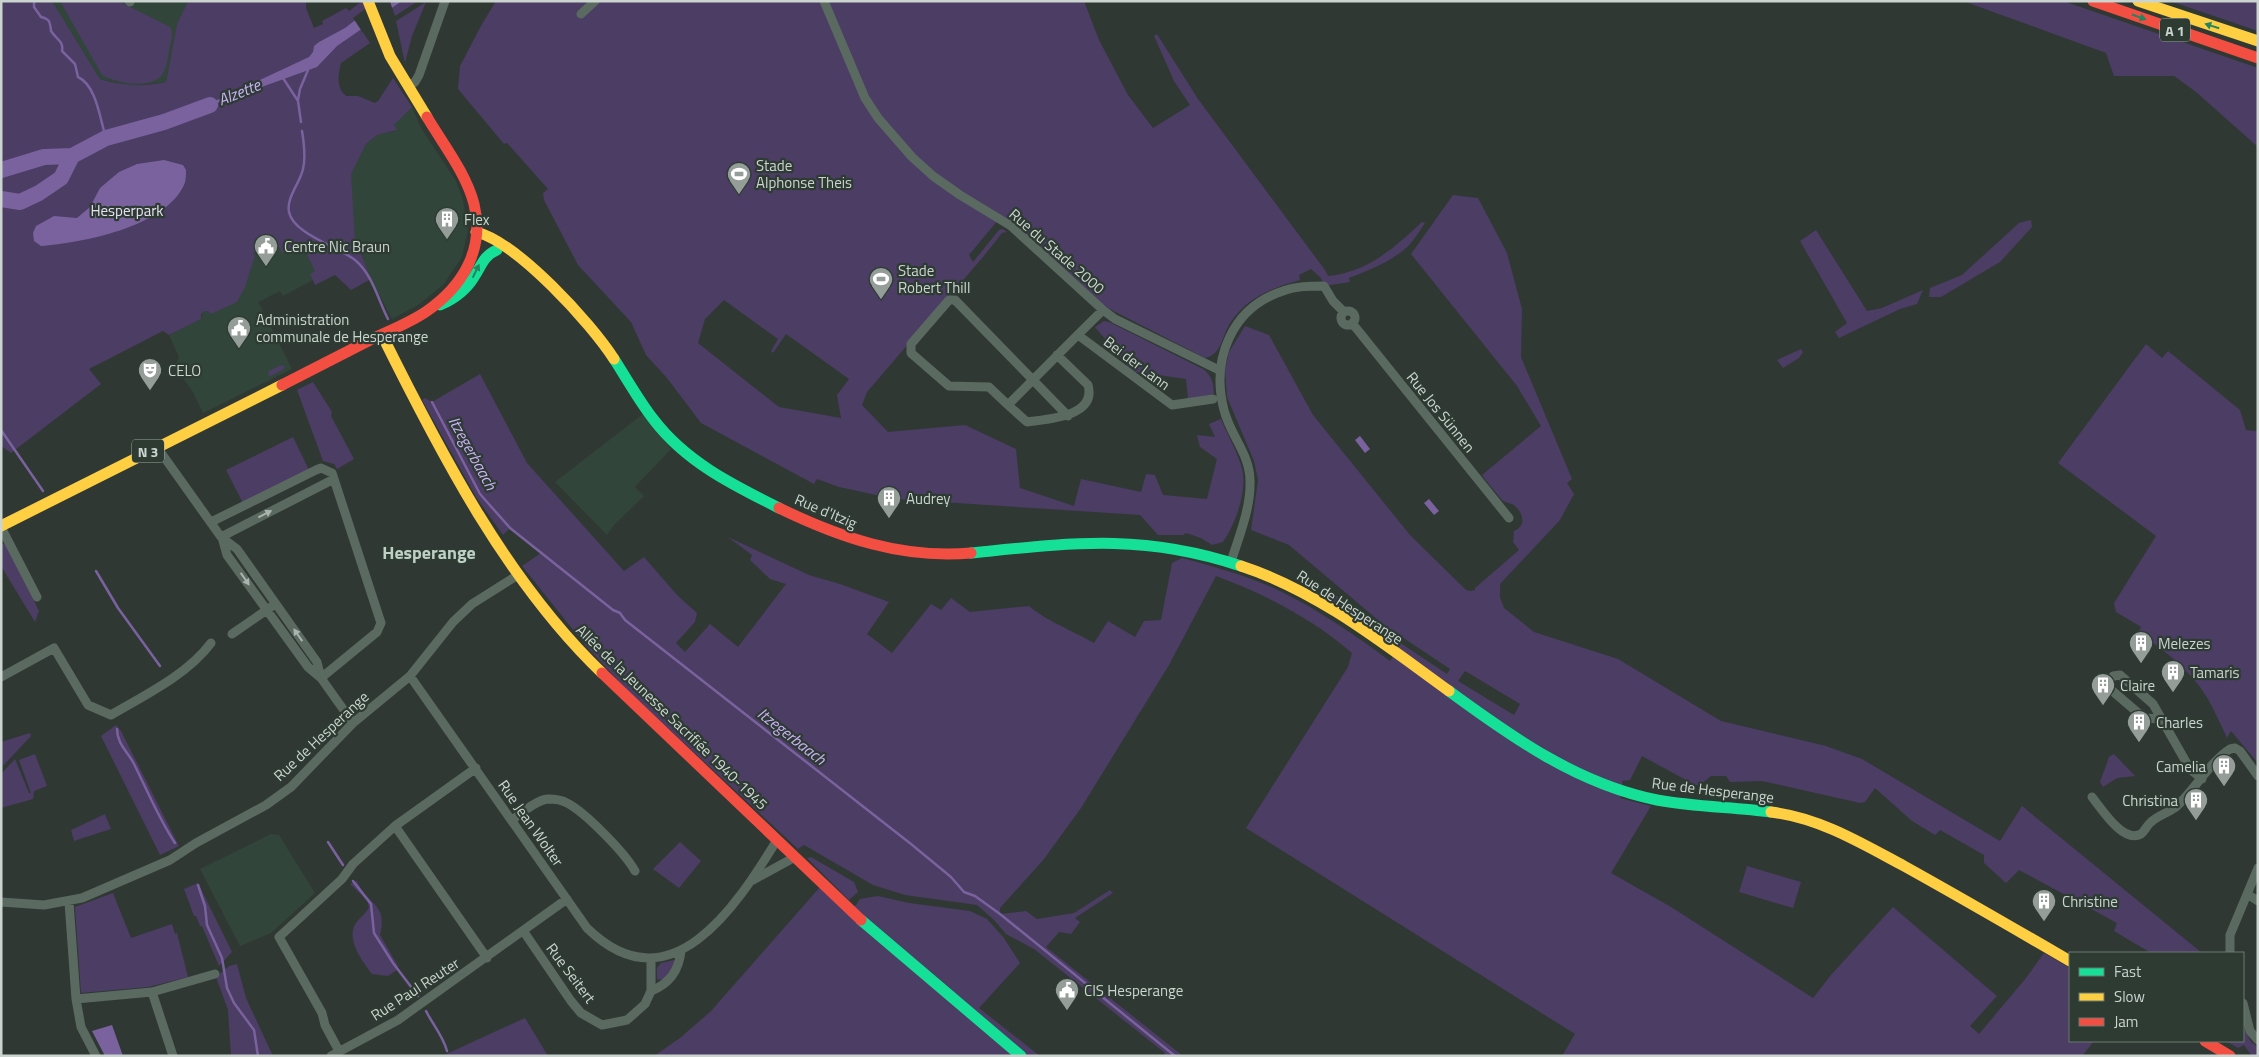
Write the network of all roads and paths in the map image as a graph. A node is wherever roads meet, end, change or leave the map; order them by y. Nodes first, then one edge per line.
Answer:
1 (368, 1) edge
2 (445, 1) edge
3 (595, 1) edge
4 (824, 1) edge
5 (2093, 1) edge
6 (2138, 1) edge
7 (581, 14) dead end
8 (2258, 41) edge
9 (2258, 58) edge
10 (408, 86) junction
11 (476, 232) junction
12 (475, 246) junction
13 (496, 250) junction
14 (513, 253) junction
15 (1103, 310) junction
16 (426, 312) junction
17 (382, 335) junction
18 (1078, 335) junction
19 (1058, 355) junction
20 (1219, 370) junction
21 (1033, 380) junction
22 (1213, 400) dead end
23 (1008, 405) junction
24 (1068, 416) junction
25 (157, 447) junction
26 (334, 479) junction
27 (1509, 518) dead end
28 (211, 522) junction
29 (1, 527) edge
30 (222, 537) junction
31 (1231, 562) junction
32 (518, 575) junction
33 (37, 597) dead end
34 (276, 604) junction
35 (267, 610) junction
36 (232, 634) dead end
37 (211, 643) dead end
38 (410, 676) junction
39 (1, 677) edge
40 (321, 678) junction
41 (2160, 719) junction
42 (353, 722) junction
43 (476, 768) junction
44 (2258, 776) edge
45 (2202, 779) junction
46 (2092, 797) dead end
47 (512, 820) junction
48 (395, 826) junction
49 (777, 840) junction
50 (795, 857) junction
51 (2258, 868) edge
52 (635, 871) dead end
53 (752, 880) junction
54 (2247, 894) junction
55 (567, 899) junction
56 (2258, 901) edge
57 (1, 902) edge
58 (69, 902) junction
59 (524, 932) junction
60 (681, 951) junction
61 (2230, 952) edge
62 (487, 958) junction
63 (651, 958) junction
64 (2069, 960) edge
65 (215, 974) dead end
66 (651, 991) junction
67 (152, 992) junction
68 (76, 999) junction
69 (2244, 1007) edge
70 (2258, 1040) edge
71 (2207, 1042) edge
72 (335, 1054) edge
73 (96, 1056) edge
74 (173, 1056) edge
75 (1021, 1056) edge
76 (2230, 1056) edge

1 - 10 main road, N 3
2 - 10 street
3 - 7 street
4 - 15 street, Rue du Stade 2000
5 -> 9 main road, A 1
8 -> 6 main road, A 1
10 - 11 main road, N 3
11 - 12 main road, N 3
11 - 14 main road, Rue d'Itzig
12 - 13 main road
12 - 16 main road, N 3
13 - 14 main road
16 -> 13 main road
14 - 31 main road, Rue d'Itzig
15 - 18 street
15 - 20 street, Rue du Stade 2000
16 - 17 main road, N 3
17 - 25 main road, N 3
17 - 32 main road, Allée de la Jeunesse Sacrifiée 1940-1945
18 - 19 street
18 - 22 street, Bei der Lann
19 - 21 street
19 - 24 street
20 - 27 street, Rue Jos Sünnen
20 - 31 street
21 - 23 street
21 - 23 street
21 - 24 street
23 - 24 street
25 - 28 street
25 - 29 main road, N 3
26 - 28 street
30 -> 26 street
26 - 40 street
28 - 30 street
29 - 33 street
30 - 34 street
30 -> 35 street
31 - 64 main road, Rue de Hesperange
32 - 38 street, Rue de Hesperange
32 - 49 main road, Allée de la Jeunesse Sacrifiée 1940-1945
34 - 35 street
40 -> 34 street
35 - 36 street
35 - 40 street
37 - 39 street
38 - 42 street, Rue de Hesperange
38 - 43 street, Rue Jean Wolter
40 - 42 street
41 - 41 street
41 - 45 street
42 - 58 street, Rue de Hesperange
43 - 47 street, Rue Jean Wolter
43 - 48 street
44 - 45 street
45 - 46 street
47 - 52 street
47 - 55 street, Rue Jean Wolter
48 - 62 street
48 - 72 street
49 - 50 main road, Allée de la Jeunesse Sacrifiée 1940-1945
49 - 53 street, Rue Jean Wolter
50 - 53 street, Rue Jean Wolter
50 - 75 main road, Allée de la Jeunesse Sacrifiée 1940-1945
51 - 54 street
53 - 60 street, Rue Jean Wolter
54 - 56 street
54 - 61 street
55 - 59 street, Rue Paul Reuter
55 - 63 street, Rue Jean Wolter
57 - 58 street, Rue de Hesperange
58 - 68 street
59 - 62 street, Rue Paul Reuter
59 - 66 street, Rue Seitert
60 - 63 street, Rue Jean Wolter
60 - 66 street
62 - 72 street, Rue Paul Reuter
63 - 66 street
65 - 67 street
67 - 68 street
67 - 74 street
68 - 73 street
69 - 70 street
71 - 76 main road

